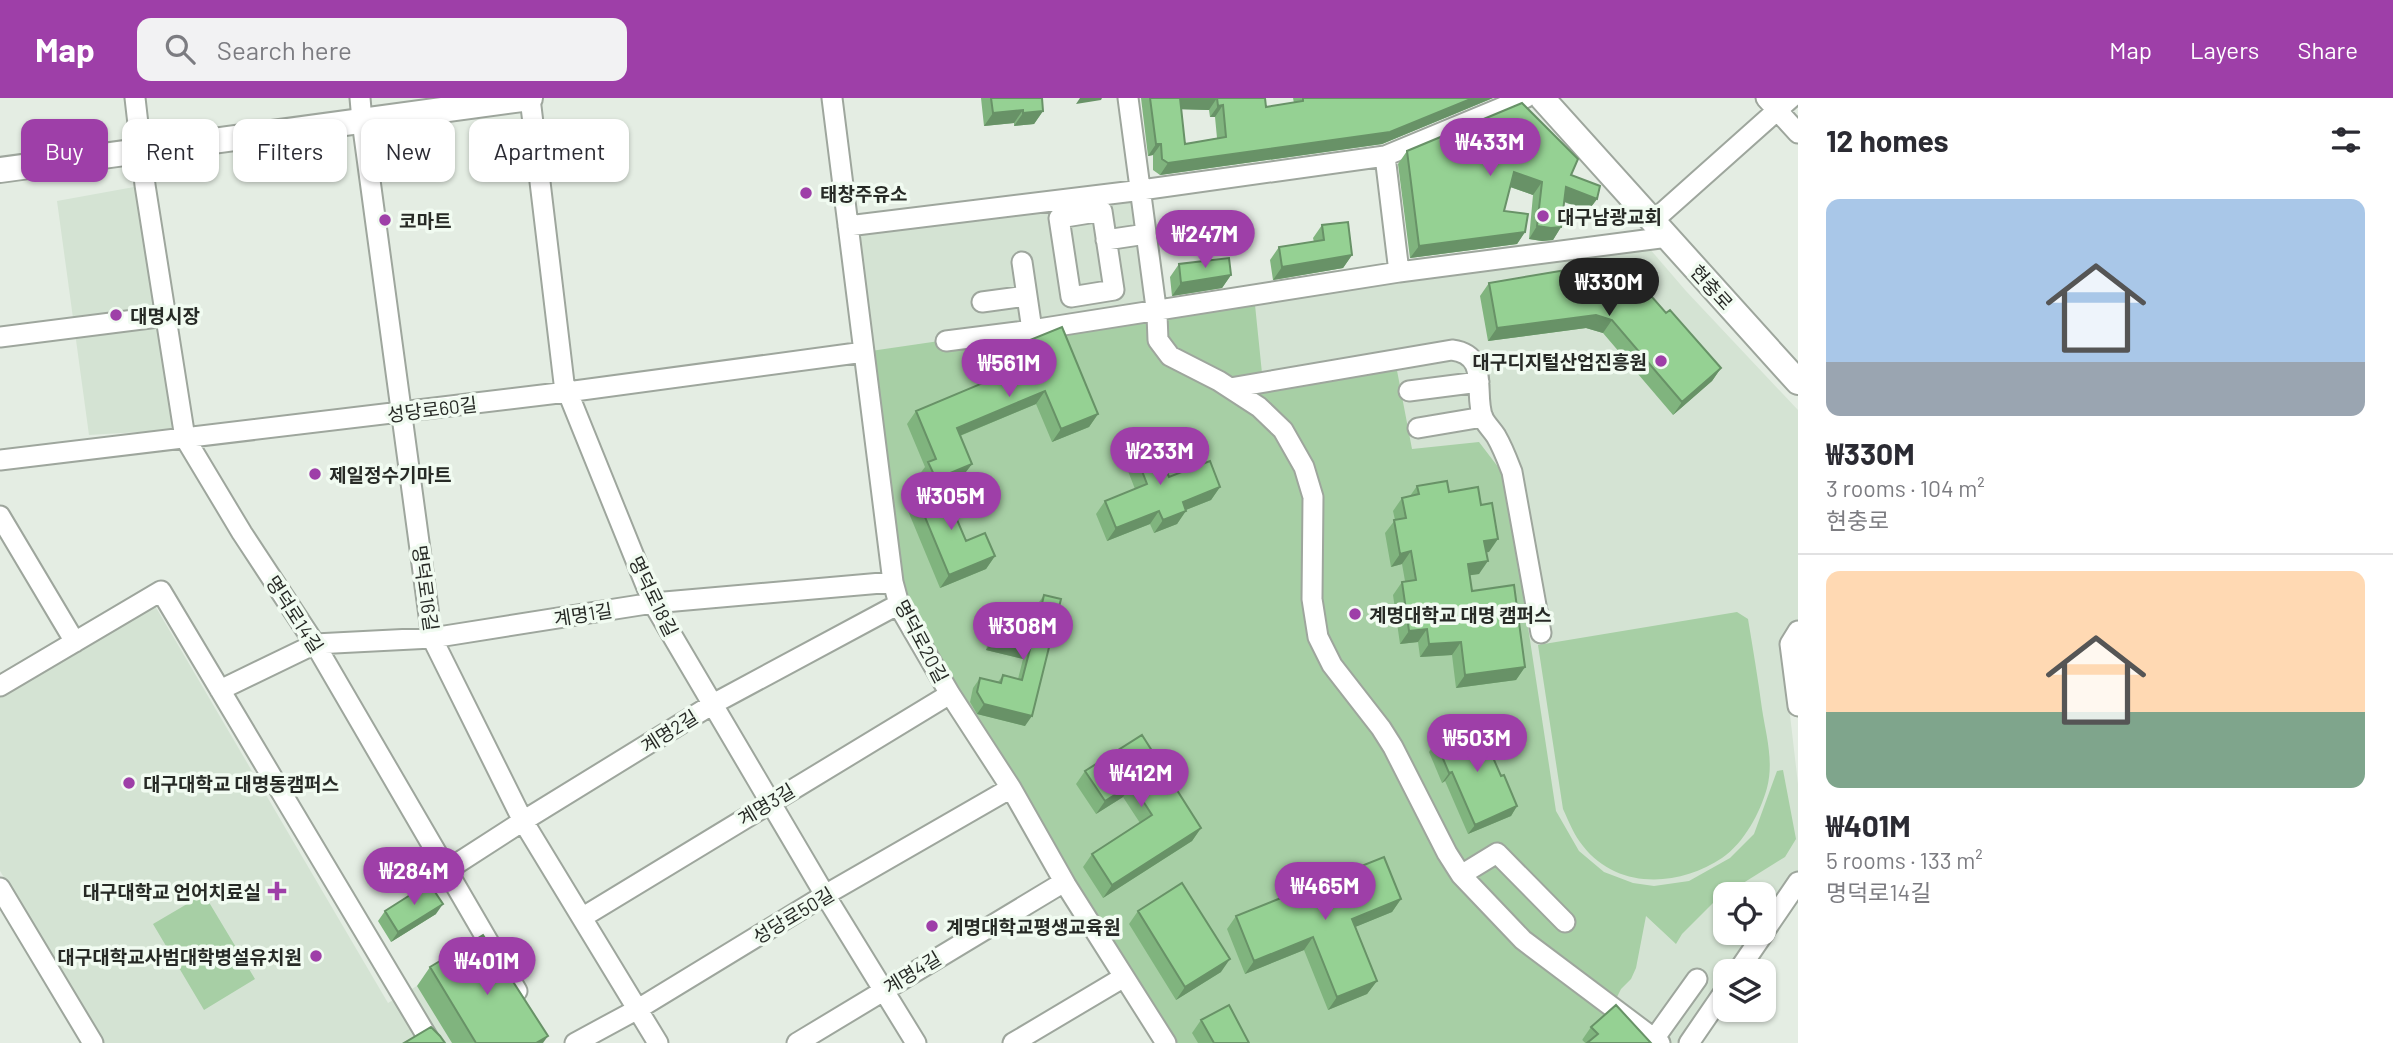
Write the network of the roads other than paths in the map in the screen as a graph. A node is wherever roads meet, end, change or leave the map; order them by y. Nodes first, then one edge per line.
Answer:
1 (135, 98) edge
2 (530, 98) edge
3 (832, 98) edge
4 (1128, 98) edge
5 (1525, 98) edge
6 (1542, 98) edge
7 (1778, 102) edge
8 (361, 109) edge
9 (137, 119) edge
10 (1798, 133) edge
11 (219, 136) edge
12 (122, 153) edge
13 (1385, 156) junction
14 (0, 170) edge
15 (145, 182) edge
16 (1141, 190) junction
17 (848, 226) junction
18 (1661, 229) junction
19 (1146, 234) junction
20 (1106, 240) junction
21 (1022, 262) dead end
22 (1399, 272) junction
23 (1027, 296) junction
24 (982, 302) dead end
25 (1156, 313) junction
26 (166, 316) junction
27 (1032, 330) junction
28 (0, 337) edge
29 (946, 341) dead end
30 (864, 352) junction
31 (1479, 382) junction
32 (1798, 382) edge
33 (1230, 388) junction
34 (1409, 391) dead end
35 (567, 392) junction
36 (401, 413) junction
37 (1483, 417) junction
38 (1418, 428) dead end
39 (185, 438) junction
40 (0, 460) edge
41 (1, 520) edge
42 (893, 582) junction
43 (653, 603) junction
44 (899, 604) junction
45 (1798, 631) edge
46 (1541, 633) dead end
47 (432, 638) junction
48 (75, 642) junction
49 (315, 644) junction
50 (0, 686) edge
51 (220, 690) junction
52 (950, 694) junction
53 (713, 704) junction
54 (1798, 706) edge
55 (1011, 788) junction
56 (770, 802) junction
57 (523, 821) junction
58 (447, 870) junction
59 (1461, 875) junction
60 (1064, 882) junction
61 (1798, 882) edge
62 (0, 888) edge
63 (825, 895) junction
64 (1776, 915) edge
65 (583, 917) junction
66 (1565, 922) dead end
67 (1124, 977) junction
68 (1697, 979) dead end
69 (884, 989) junction
70 (1713, 1008) edge
71 (528, 1009) edge
72 (638, 1009) junction
73 (1657, 1041) edge
74 (93, 1043) edge
75 (432, 1043) edge
76 (575, 1043) edge
77 (658, 1043) edge
78 (797, 1043) edge
79 (916, 1043) edge
80 (1013, 1043) edge
81 (1166, 1043) edge
82 (1689, 1043) edge

1 - 9 street, 명덕로14길
2 - 8 main road
2 - 35 street, 명덕로18길
3 - 17 street, 명덕로20길
4 - 16 street
5 - 13 street
6 - 18 main road, 현충로
7 - 10 street
7 - 18 street
8 - 11 main road
8 - 36 street, 명덕로16길
12 - 14 main road
13 - 16 street
13 - 22 street
15 - 26 street, 명덕로14길
16 - 17 street
16 - 19 street
17 - 30 street, 명덕로20길
18 - 22 street
18 - 32 main road, 현충로
19 - 20 street
19 - 25 street
20 - 20 street
21 - 23 street
22 - 25 street
23 - 24 street
23 - 27 street
25 - 27 street
25 - 33 street
26 - 28 street
26 - 39 street, 명덕로14길
27 - 29 street
30 - 35 street, 성당로60길
30 - 42 street, 명덕로20길
31 - 33 street
31 - 34 street
31 - 37 street
33 - 59 street
35 - 36 street, 성당로60길
35 - 43 street, 명덕로18길
36 - 39 street, 성당로60길
36 - 47 street, 명덕로16길
37 - 38 street
37 - 46 street
39 - 40 street, 성당로60길
39 - 49 street, 명덕로14길
41 - 48 street
42 - 43 street, 계명1길
42 - 44 street, 명덕로20길
43 - 47 street, 계명1길
43 - 53 street, 명덕로18길
44 - 52 street, 명덕로20길
44 - 53 street, 계명2길
45 - 54 street
47 - 49 street, 계명1길
47 - 57 street, 명덕로16길
48 - 50 street
48 - 51 street
49 - 51 street
49 - 58 street, 명덕로14길
51 - 75 street
52 - 55 street, 명덕로20길
52 - 56 street, 계명3길
53 - 56 street, 명덕로18길
53 - 57 street, 계명2길
55 - 60 street, 명덕로20길
55 - 63 street, 성당로50길
56 - 63 street, 명덕로18길
56 - 65 street, 계명3길
57 - 58 street, 계명2길
57 - 65 street, 명덕로16길
58 - 71 street, 명덕로14길
59 - 66 street
59 - 73 street
60 - 67 street, 명덕로20길
60 - 69 street, 계명4길
61 - 64 street
62 - 74 street
63 - 69 street, 명덕로18길
63 - 72 street, 성당로50길
65 - 72 street, 명덕로16길
67 - 80 street
67 - 81 street, 명덕로20길
68 - 73 street
69 - 78 street, 계명4길
69 - 79 street, 명덕로18길
70 - 82 street
72 - 76 street, 성당로50길
72 - 77 street, 명덕로16길

